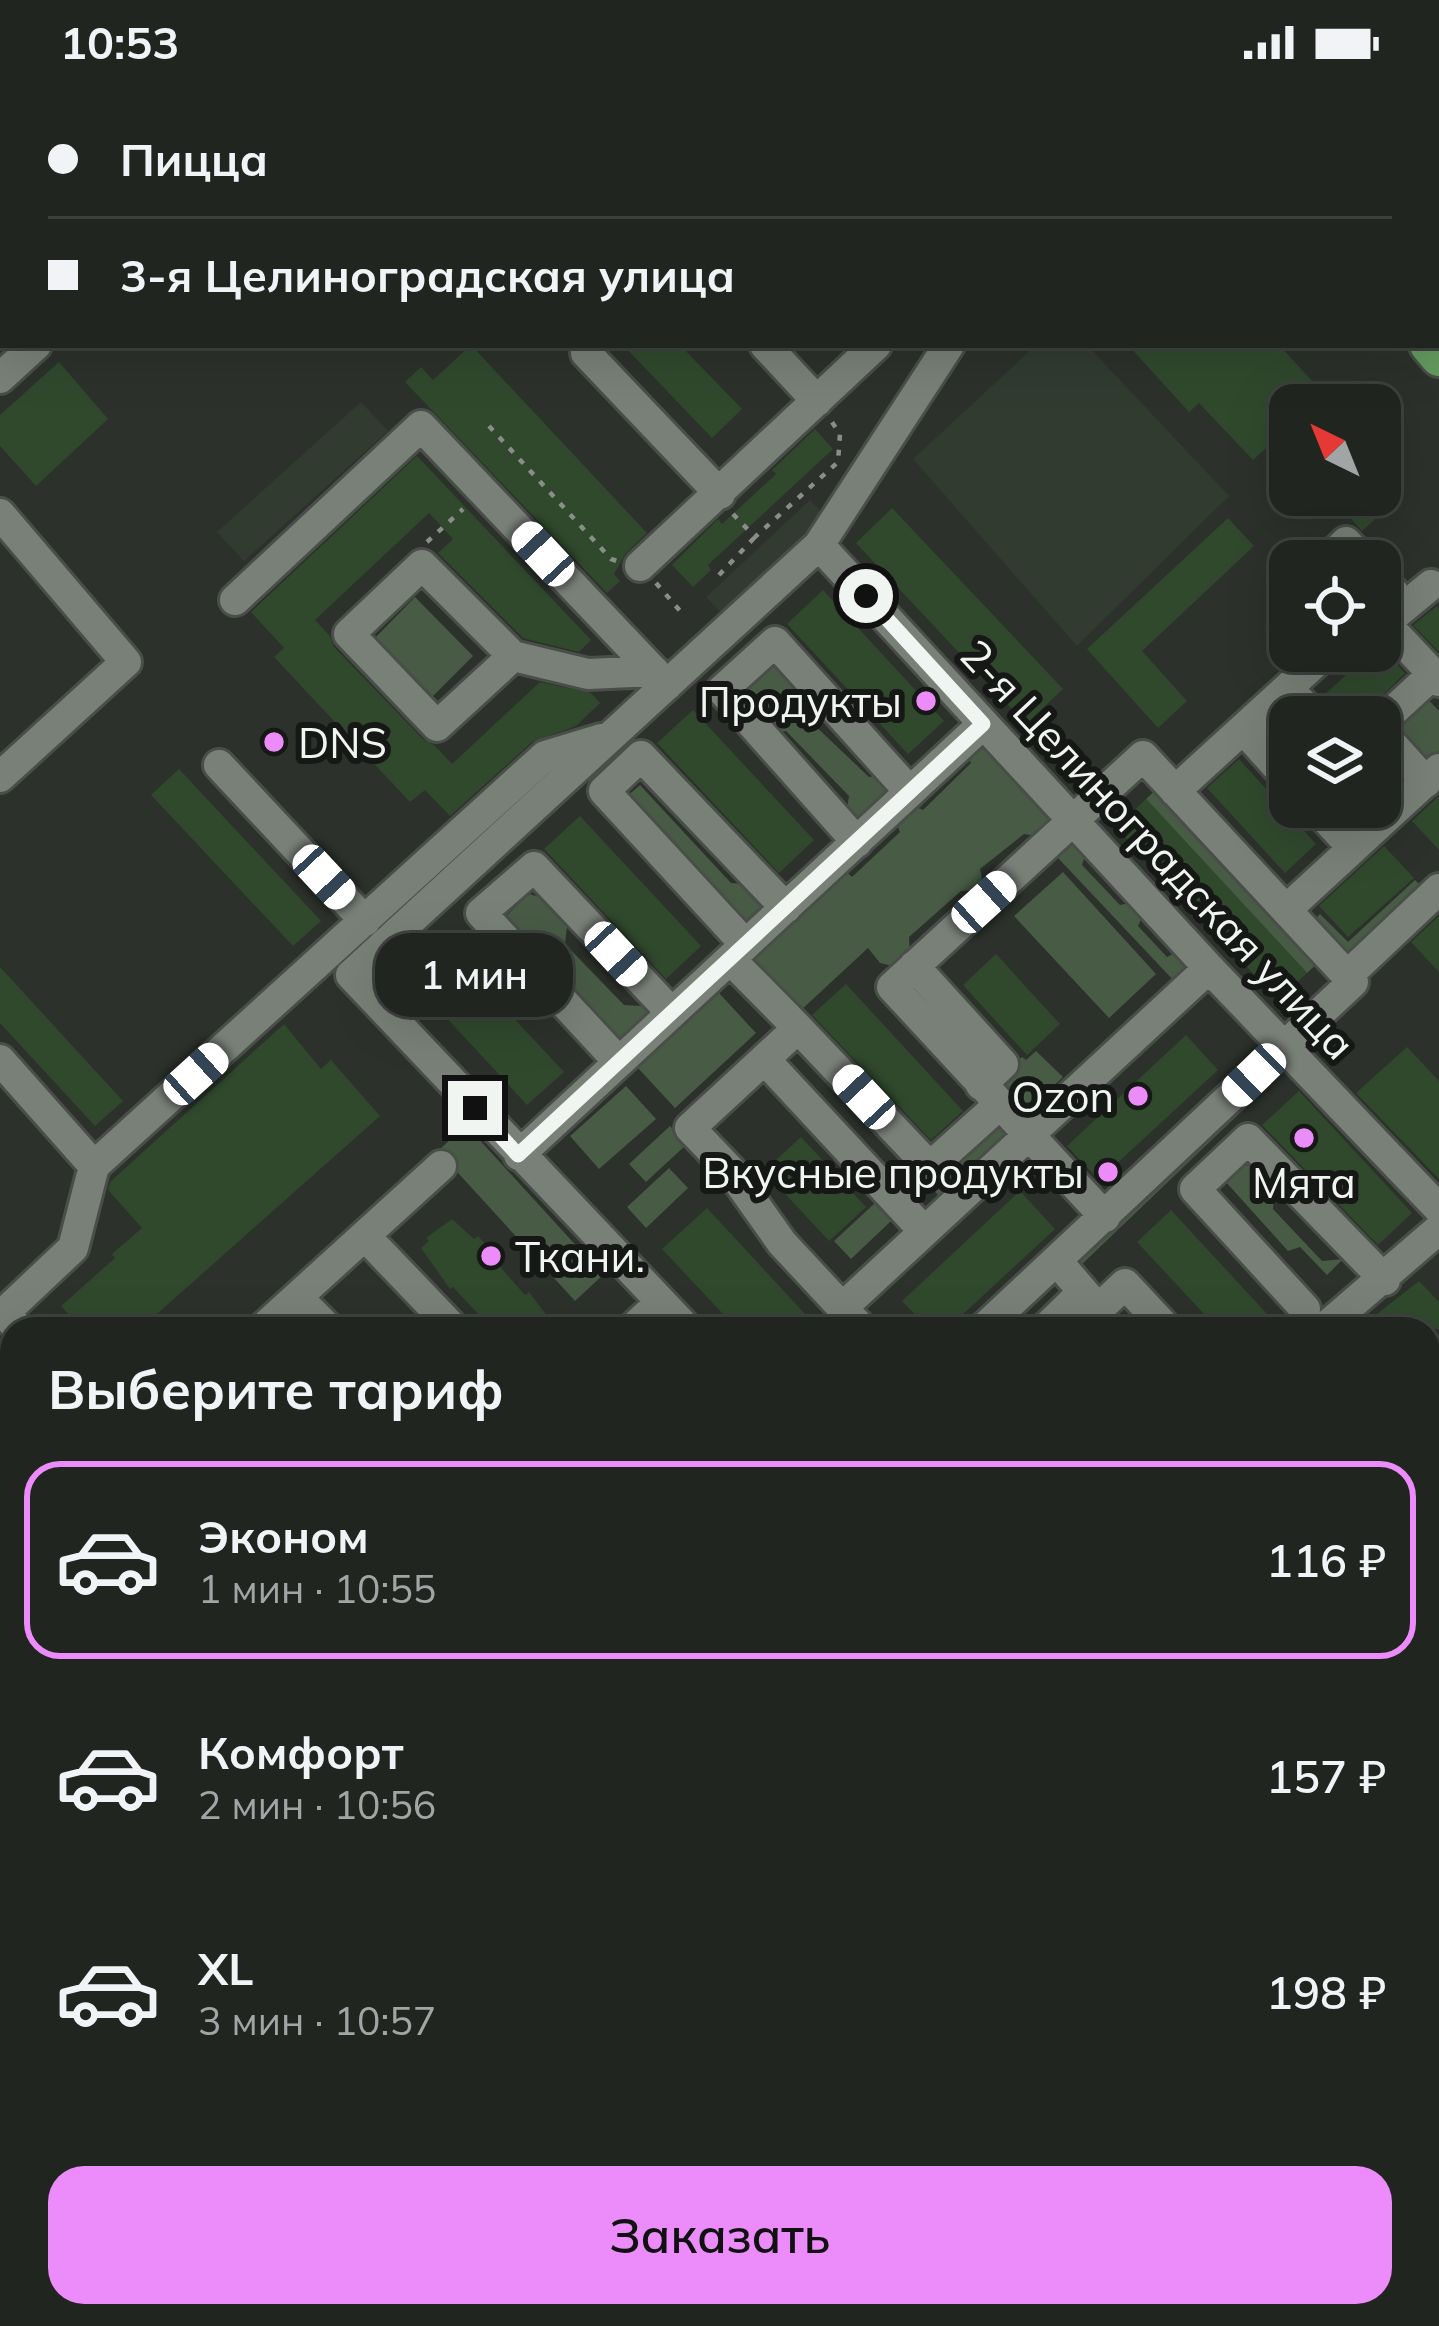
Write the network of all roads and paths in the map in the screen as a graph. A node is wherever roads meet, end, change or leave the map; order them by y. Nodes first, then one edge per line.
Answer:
1 (33, 348) edge
2 (768, 348) edge
3 (873, 348) edge
4 (947, 348) edge
5 (586, 353) dead end
6 (0, 378) edge
7 (818, 401) junction
8 (489, 426) dead end
9 (482, 490) junction
10 (720, 494) junction
11 (0, 514) edge
12 (755, 537) junction
13 (819, 545) junction
14 (422, 566) junction
15 (640, 566) junction
16 (719, 575) dead end
17 (1431, 585) dead end
18 (235, 600) dead end
19 (681, 612) dead end
20 (513, 656) junction
21 (1305, 672) edge
22 (660, 678) junction
23 (1436, 678) edge
24 (1401, 709) edge
25 (983, 724) junction
26 (1269, 727) edge
27 (611, 736) junction
28 (1401, 746) edge
29 (1269, 752) edge
30 (219, 765) dead end
31 (1432, 775) edge
32 (0, 777) edge
33 (1175, 791) junction
34 (910, 792) junction
35 (1073, 822) junction
36 (1335, 828) edge
37 (857, 842) junction
38 (1354, 848) junction
39 (1439, 889) edge
40 (786, 908) junction
41 (1286, 910) junction
42 (365, 921) junction
43 (737, 952) junction
44 (1209, 968) junction
45 (1347, 976) junction
46 (671, 1012) junction
47 (798, 1028) junction
48 (1284, 1047) junction
49 (0, 1060) edge
50 (765, 1060) junction
51 (618, 1061) junction
52 (990, 1095) junction
53 (1027, 1134) junction
54 (518, 1155) junction
55 (94, 1166) junction
56 (441, 1166) dead end
57 (1439, 1209) edge
58 (1105, 1217) junction
59 (1439, 1229) edge
60 (925, 1231) junction
61 (365, 1236) junction
62 (1057, 1261) junction
63 (1384, 1280) junction
64 (298, 1298) junction
65 (661, 1302) junction
66 (6, 1310) edge
67 (1092, 1310) edge
68 (276, 1317) edge
69 (317, 1317) edge
70 (443, 1317) edge
71 (645, 1317) edge
72 (675, 1317) edge
73 (851, 1317) edge
74 (853, 1317) edge
75 (996, 1317) edge
76 (1156, 1317) edge
77 (1312, 1317) edge
78 (1318, 1317) edge

1 - 6 street
2 - 7 street
3 - 7 street
4 - 13 street
5 - 10 street
7 - 10 street
7 - 12 path
8 - 15 path
9 - 14 path
9 - 18 street
9 - 22 street
10 - 12 path
10 - 15 street
11 - 32 street
12 - 16 path
13 - 22 street
13 - 25 street, 2-я Целиноградская улица
14 - 20 street
14 - 20 street
15 - 19 path
17 - 23 street
20 - 22 street
21 - 33 street
22 - 27 street
23 - 24 street
25 - 34 street
25 - 35 street, 2-я Целиноградская улица
26 - 29 street
27 - 42 street
27 - 54 street
28 - 31 street
30 - 42 street
31 - 38 street
33 - 35 street
33 - 41 street
34 - 37 street
34 - 37 street
35 - 44 street, 2-я Целиноградская улица
35 - 52 street
36 - 38 street
37 - 40 street
38 - 41 street
39 - 45 street
40 - 43 street
40 - 43 street
41 - 45 street
42 - 55 street
43 - 46 street
43 - 47 street
44 - 48 street, 2-я Целиноградская улица
44 - 53 street
45 - 48 street
46 - 51 street
46 - 51 street
47 - 50 street
47 - 52 street
48 - 57 street, 2-я Целиноградская улица
48 - 58 street
49 - 55 street
50 - 60 street
50 - 73 street
51 - 54 street
52 - 53 street
53 - 58 street
53 - 60 street
54 - 65 street
55 - 66 street
56 - 61 street
58 - 62 street
59 - 63 street
60 - 74 street
61 - 64 street
61 - 70 street
62 - 67 street
62 - 75 street
63 - 77 street
63 - 78 street
64 - 68 street
64 - 69 street
65 - 71 street
65 - 72 street
67 - 76 street

